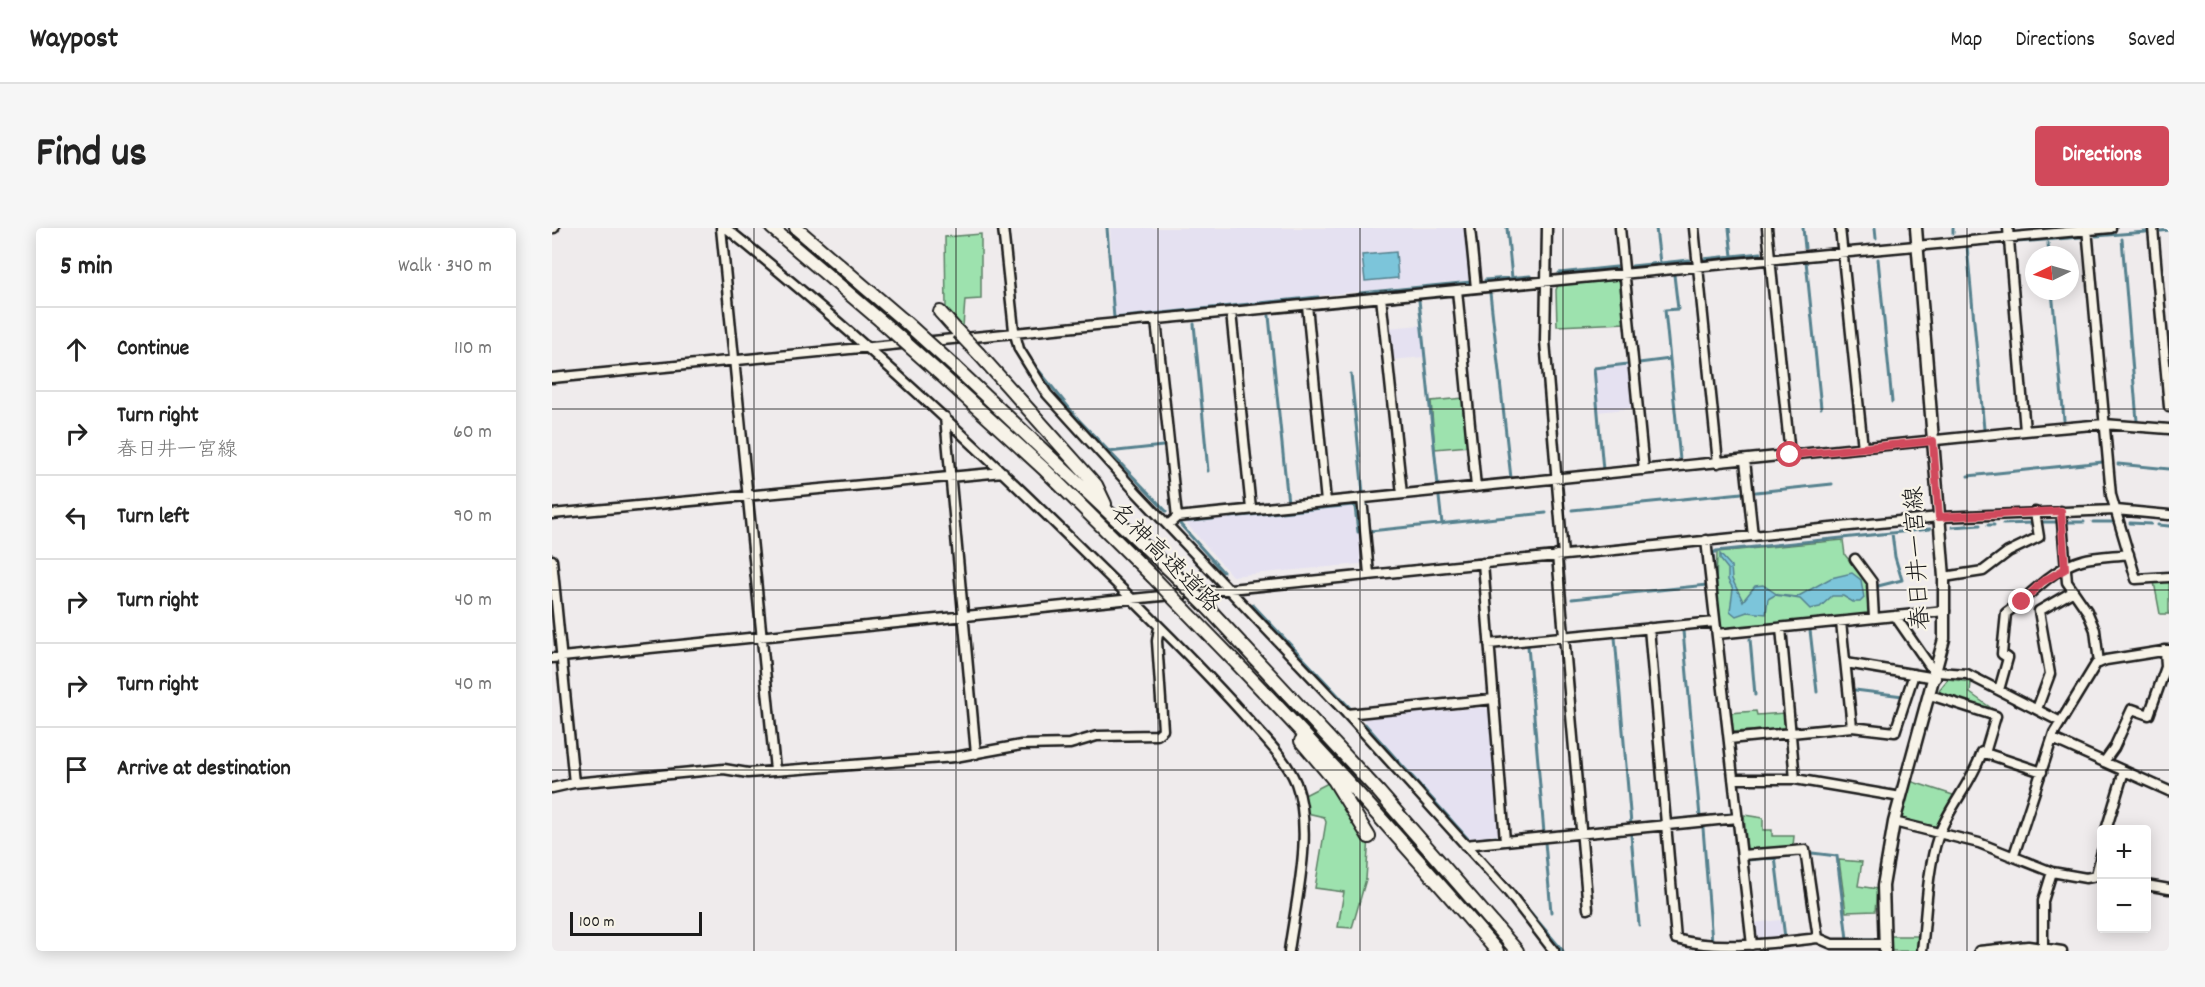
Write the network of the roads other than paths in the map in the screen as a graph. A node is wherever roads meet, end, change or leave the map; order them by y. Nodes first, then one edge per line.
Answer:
1 (723, 228) edge
2 (772, 228) edge
3 (796, 228) edge
4 (1003, 228) edge
5 (1470, 228) edge
6 (1547, 228) edge
7 (1620, 228) edge
8 (1694, 228) edge
9 (1767, 228) edge
10 (1840, 228) edge
11 (1916, 228) edge
12 (2111, 228) edge
13 (2153, 228) edge
14 (2087, 229) edge
15 (2009, 232) edge
16 (1917, 244) junction
17 (1842, 251) junction
18 (1770, 258) junction
19 (1697, 266) junction
20 (1624, 273) junction
21 (1544, 281) junction
22 (1476, 288) junction
23 (1457, 290) junction
24 (1381, 297) junction
25 (1307, 305) junction
26 (940, 312) dead end
27 (1231, 312) junction
28 (1156, 320) junction
29 (1015, 334) junction
30 (869, 348) junction
31 (736, 361) junction
32 (552, 378) edge
33 (2169, 407) edge
34 (945, 417) junction
35 (2104, 424) junction
36 (2169, 429) edge
37 (2025, 431) junction
38 (1933, 441) junction
39 (1863, 448) junction
40 (1790, 455) junction
41 (1745, 460) junction
42 (1718, 463) junction
43 (1644, 470) junction
44 (1003, 472) junction
45 (950, 477) junction
46 (1557, 479) junction
47 (1476, 487) junction
48 (1402, 494) junction
49 (749, 496) junction
50 (1362, 498) junction
51 (1326, 502) junction
52 (1251, 509) junction
53 (2116, 510) junction
54 (2061, 511) junction
55 (1108, 512) junction
56 (2035, 512) junction
57 (552, 514) edge
58 (2169, 514) edge
59 (1177, 517) junction
60 (1939, 517) junction
61 (1168, 525) junction
62 (1753, 536) junction
63 (1706, 540) junction
64 (2129, 554) junction
65 (1560, 555) junction
66 (1855, 559) dead end
67 (552, 560) edge
68 (1483, 563) junction
69 (2065, 569) junction
70 (1369, 574) junction
71 (1944, 577) junction
72 (2169, 577) edge
73 (1228, 588) junction
74 (2072, 592) junction
75 (1131, 598) junction
76 (1945, 611) junction
77 (963, 615) junction
78 (1896, 616) junction
79 (1874, 618) junction
80 (1715, 622) junction
81 (1841, 622) junction
82 (1159, 627) junction
83 (1649, 628) junction
84 (1781, 628) junction
85 (1717, 634) junction
86 (762, 636) junction
87 (1564, 637) junction
88 (1489, 644) junction
89 (2167, 650) edge
90 (556, 657) edge
91 (1846, 663) junction
92 (2099, 663) junction
93 (1914, 674) junction
94 (1936, 676) junction
95 (1999, 690) junction
96 (1930, 695) junction
97 (1494, 699) junction
98 (1281, 708) junction
99 (2037, 709) junction
100 (1347, 714) junction
101 (2060, 721) junction
102 (1852, 727) junction
103 (1791, 733) junction
104 (1729, 739) junction
105 (2053, 739) junction
106 (1985, 753) junction
107 (976, 754) junction
108 (2104, 762) junction
109 (775, 770) junction
110 (2124, 771) junction
111 (2042, 772) junction
112 (1733, 779) junction
113 (1796, 779) junction
114 (574, 783) junction
115 (552, 788) edge
116 (2169, 791) edge
117 (1901, 797) junction
118 (1738, 818) junction
119 (1894, 822) junction
120 (1666, 825) junction
121 (2108, 825) edge
122 (1942, 831) junction
123 (1581, 833) junction
124 (1369, 837) dead end
125 (1505, 841) junction
126 (1465, 845) junction
127 (1742, 855) junction
128 (2014, 855) junction
129 (2052, 872) junction
130 (2097, 875) edge
131 (2151, 886) edge
132 (2169, 889) edge
133 (1588, 909) dead end
134 (1818, 938) junction
135 (1752, 945) junction
136 (1885, 947) edge
137 (2043, 949) edge
138 (1289, 951) edge
139 (1497, 951) edge
140 (1517, 951) edge
141 (1554, 951) edge
142 (1922, 951) edge
143 (1979, 951) edge
144 (2062, 951) edge

1 - 30 street
1 - 31 street
2 - 98 highway, 名神高速道路, bridge
3 - 55 highway, 名神高速道路, bridge
4 - 29 street
5 - 22 street
6 - 21 street
7 - 20 street
8 - 19 street
9 - 18 street
10 - 17 street
11 - 16 main road, 春日井一宮線
12 - 14 street
13 - 33 street
14 - 15 street
14 - 35 street
15 - 16 street
15 - 37 street
16 - 17 street
16 - 38 main road, 春日井一宮線
17 - 18 street
17 - 39 street
18 - 19 street
18 - 40 street
19 - 20 street
19 - 42 street
20 - 21 street
20 - 43 street
21 - 22 street
21 - 46 street
22 - 23 street
23 - 24 street
23 - 47 street
24 - 25 street
24 - 48 street
25 - 27 street
25 - 51 street
26 - 55 highway, bridge
27 - 28 street
27 - 52 street
28 - 29 street
28 - 59 street
29 - 30 street
29 - 61 street
30 - 31 street
30 - 34 street
31 - 32 street
31 - 49 street
34 - 44 street
34 - 45 street
35 - 36 street
35 - 37 street
35 - 53 street
37 - 38 street
38 - 39 street
38 - 60 main road, 春日井一宮線
39 - 40 street
40 - 41 street
41 - 42 street
41 - 62 street
42 - 43 street
43 - 46 street
44 - 45 street
44 - 75 street
45 - 49 street
45 - 77 street
46 - 47 street
46 - 65 street
47 - 48 street
48 - 50 street
49 - 57 street
49 - 86 street
50 - 51 street
50 - 70 street
51 - 52 street
52 - 59 street
53 - 54 street
53 - 58 street
53 - 64 street
54 - 56 street
54 - 69 street
55 - 140 highway, 名神高速道路, bridge
56 - 60 street
56 - 71 street
59 - 61 street
60 - 62 street
60 - 71 main road, 春日井一宮線
61 - 73 street
62 - 63 street
63 - 65 street
63 - 80 street
64 - 69 street
64 - 72 street
65 - 68 street
65 - 87 street
66 - 79 street
67 - 90 street
68 - 70 street
68 - 88 street
69 - 74 street
69 - 95 street
70 - 73 street
71 - 76 main road, 春日井一宮線
73 - 75 street
73 - 100 street
74 - 92 street
74 - 99 street
75 - 77 street
75 - 82 street
76 - 78 street
76 - 94 main road, 春日井一宮線
77 - 86 street
77 - 107 street
78 - 79 street
78 - 94 street
79 - 81 street
80 - 83 street
80 - 85 street
81 - 84 street
81 - 91 street
82 - 107 street
82 - 138 street
83 - 87 street
83 - 120 street
84 - 85 street
84 - 103 street
85 - 104 street
86 - 90 street
86 - 109 street
87 - 88 street
87 - 123 street
88 - 97 street
89 - 92 street
89 - 108 street
90 - 114 street
91 - 93 street
91 - 102 street
92 - 101 street
93 - 94 street
93 - 102 street
94 - 95 street
94 - 96 main road, 春日井一宮線
95 - 99 street
96 - 106 street
96 - 117 main road, 春日井一宮線
97 - 100 street
97 - 125 street
98 - 124 highway
98 - 139 highway, 名神高速道路
99 - 101 street
100 - 126 street
101 - 105 street
102 - 103 street
103 - 104 street
103 - 113 street
104 - 112 street
105 - 108 street
105 - 111 street
106 - 111 street
106 - 122 street
107 - 109 street
108 - 110 street
109 - 114 street
110 - 116 street
110 - 121 street
111 - 128 street
112 - 113 street
112 - 118 street
113 - 117 street
114 - 115 street
117 - 119 main road, 春日井一宮線
118 - 120 street
118 - 127 street
119 - 122 street
119 - 136 main road, 春日井一宮線
120 - 123 street
120 - 135 street
122 - 128 street
122 - 142 street
123 - 125 street
123 - 133 street
125 - 126 street
126 - 141 street
127 - 134 street
127 - 135 street
128 - 129 street
129 - 130 street
129 - 137 street
131 - 132 street
134 - 135 street
134 - 136 street
137 - 143 street
137 - 144 street

